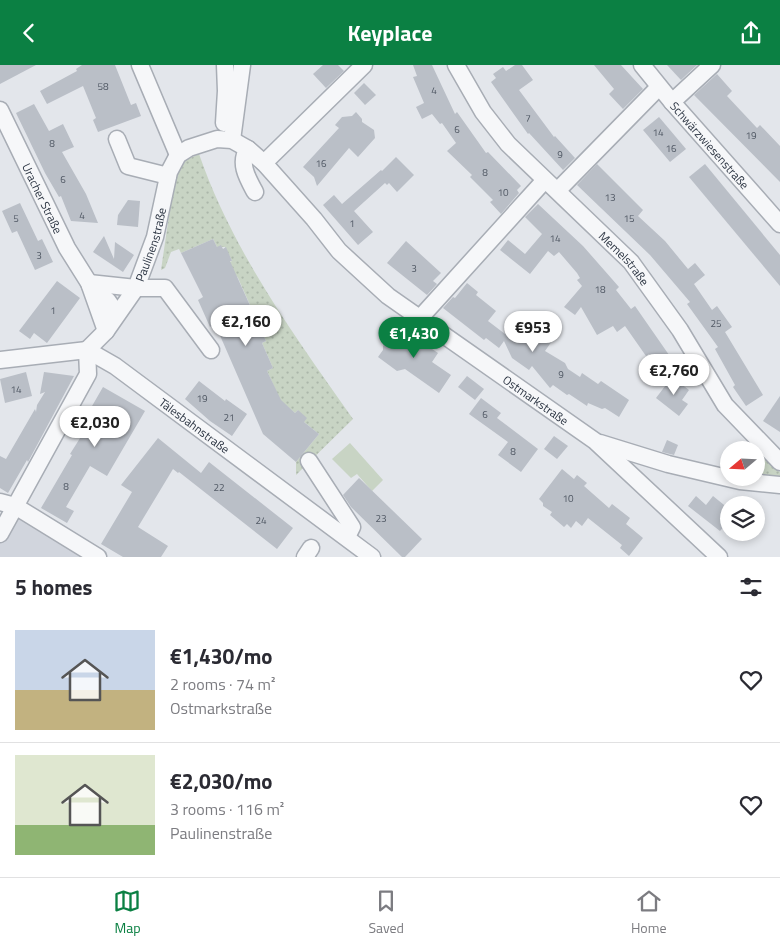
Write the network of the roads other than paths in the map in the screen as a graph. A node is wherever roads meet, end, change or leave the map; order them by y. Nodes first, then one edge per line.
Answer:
1 (140, 65) edge
2 (225, 65) edge
3 (242, 65) edge
4 (456, 65) edge
5 (642, 65) edge
6 (712, 65) edge
7 (363, 66) edge
8 (660, 87) junction
9 (672, 102) junction
10 (0, 110) edge
11 (117, 139) dead end
12 (228, 140) junction
13 (248, 149) junction
14 (178, 155) junction
15 (264, 163) junction
16 (168, 176) junction
17 (544, 181) junction
18 (558, 190) junction
19 (255, 193) dead end
20 (780, 224) edge
21 (89, 283) junction
22 (136, 288) junction
23 (117, 315) junction
24 (420, 318) junction
25 (106, 331) junction
26 (87, 350) junction
27 (211, 350) dead end
28 (0, 360) edge
29 (595, 441) junction
30 (309, 461) dead end
31 (780, 462) edge
32 (780, 485) edge
33 (8, 504) edge
34 (0, 535) edge
35 (347, 537) junction
36 (98, 557) edge
37 (372, 557) edge
38 (719, 557) edge

1 - 14 street
2 - 12 street
3 - 12 street
4 - 17 street, Memelstraße
5 - 8 street, Schwärzwiesenstraße
6 - 9 street
7 - 15 street
8 - 9 street, Schwärzwiesenstraße
8 - 18 street
9 - 20 street, Schwärzwiesenstraße
10 - 21 street, Uracher Straße
11 - 16 street
12 - 13 street
12 - 14 street
13 - 15 street
13 - 19 street
14 - 16 street, Paulinenstraße
15 - 24 street, Ostmarkstraße
16 - 22 street, Paulinenstraße
17 - 18 street, Memelstraße
17 - 24 street
18 - 31 street, Memelstraße
21 - 22 street
21 - 23 street, Uracher Straße
21 - 25 street, Uracher Straße
22 - 23 street, Paulinenstraße
22 - 27 street
23 - 25 street, Paulinenstraße
24 - 29 street, Ostmarkstraße
25 - 26 street, Paulinenstraße
26 - 28 street
26 - 33 street
26 - 35 street, Tälesbahnstraße
29 - 32 street
29 - 38 street, Ostmarkstraße
30 - 35 street
33 - 34 street
33 - 36 street
35 - 37 street, Tälesbahnstraße

